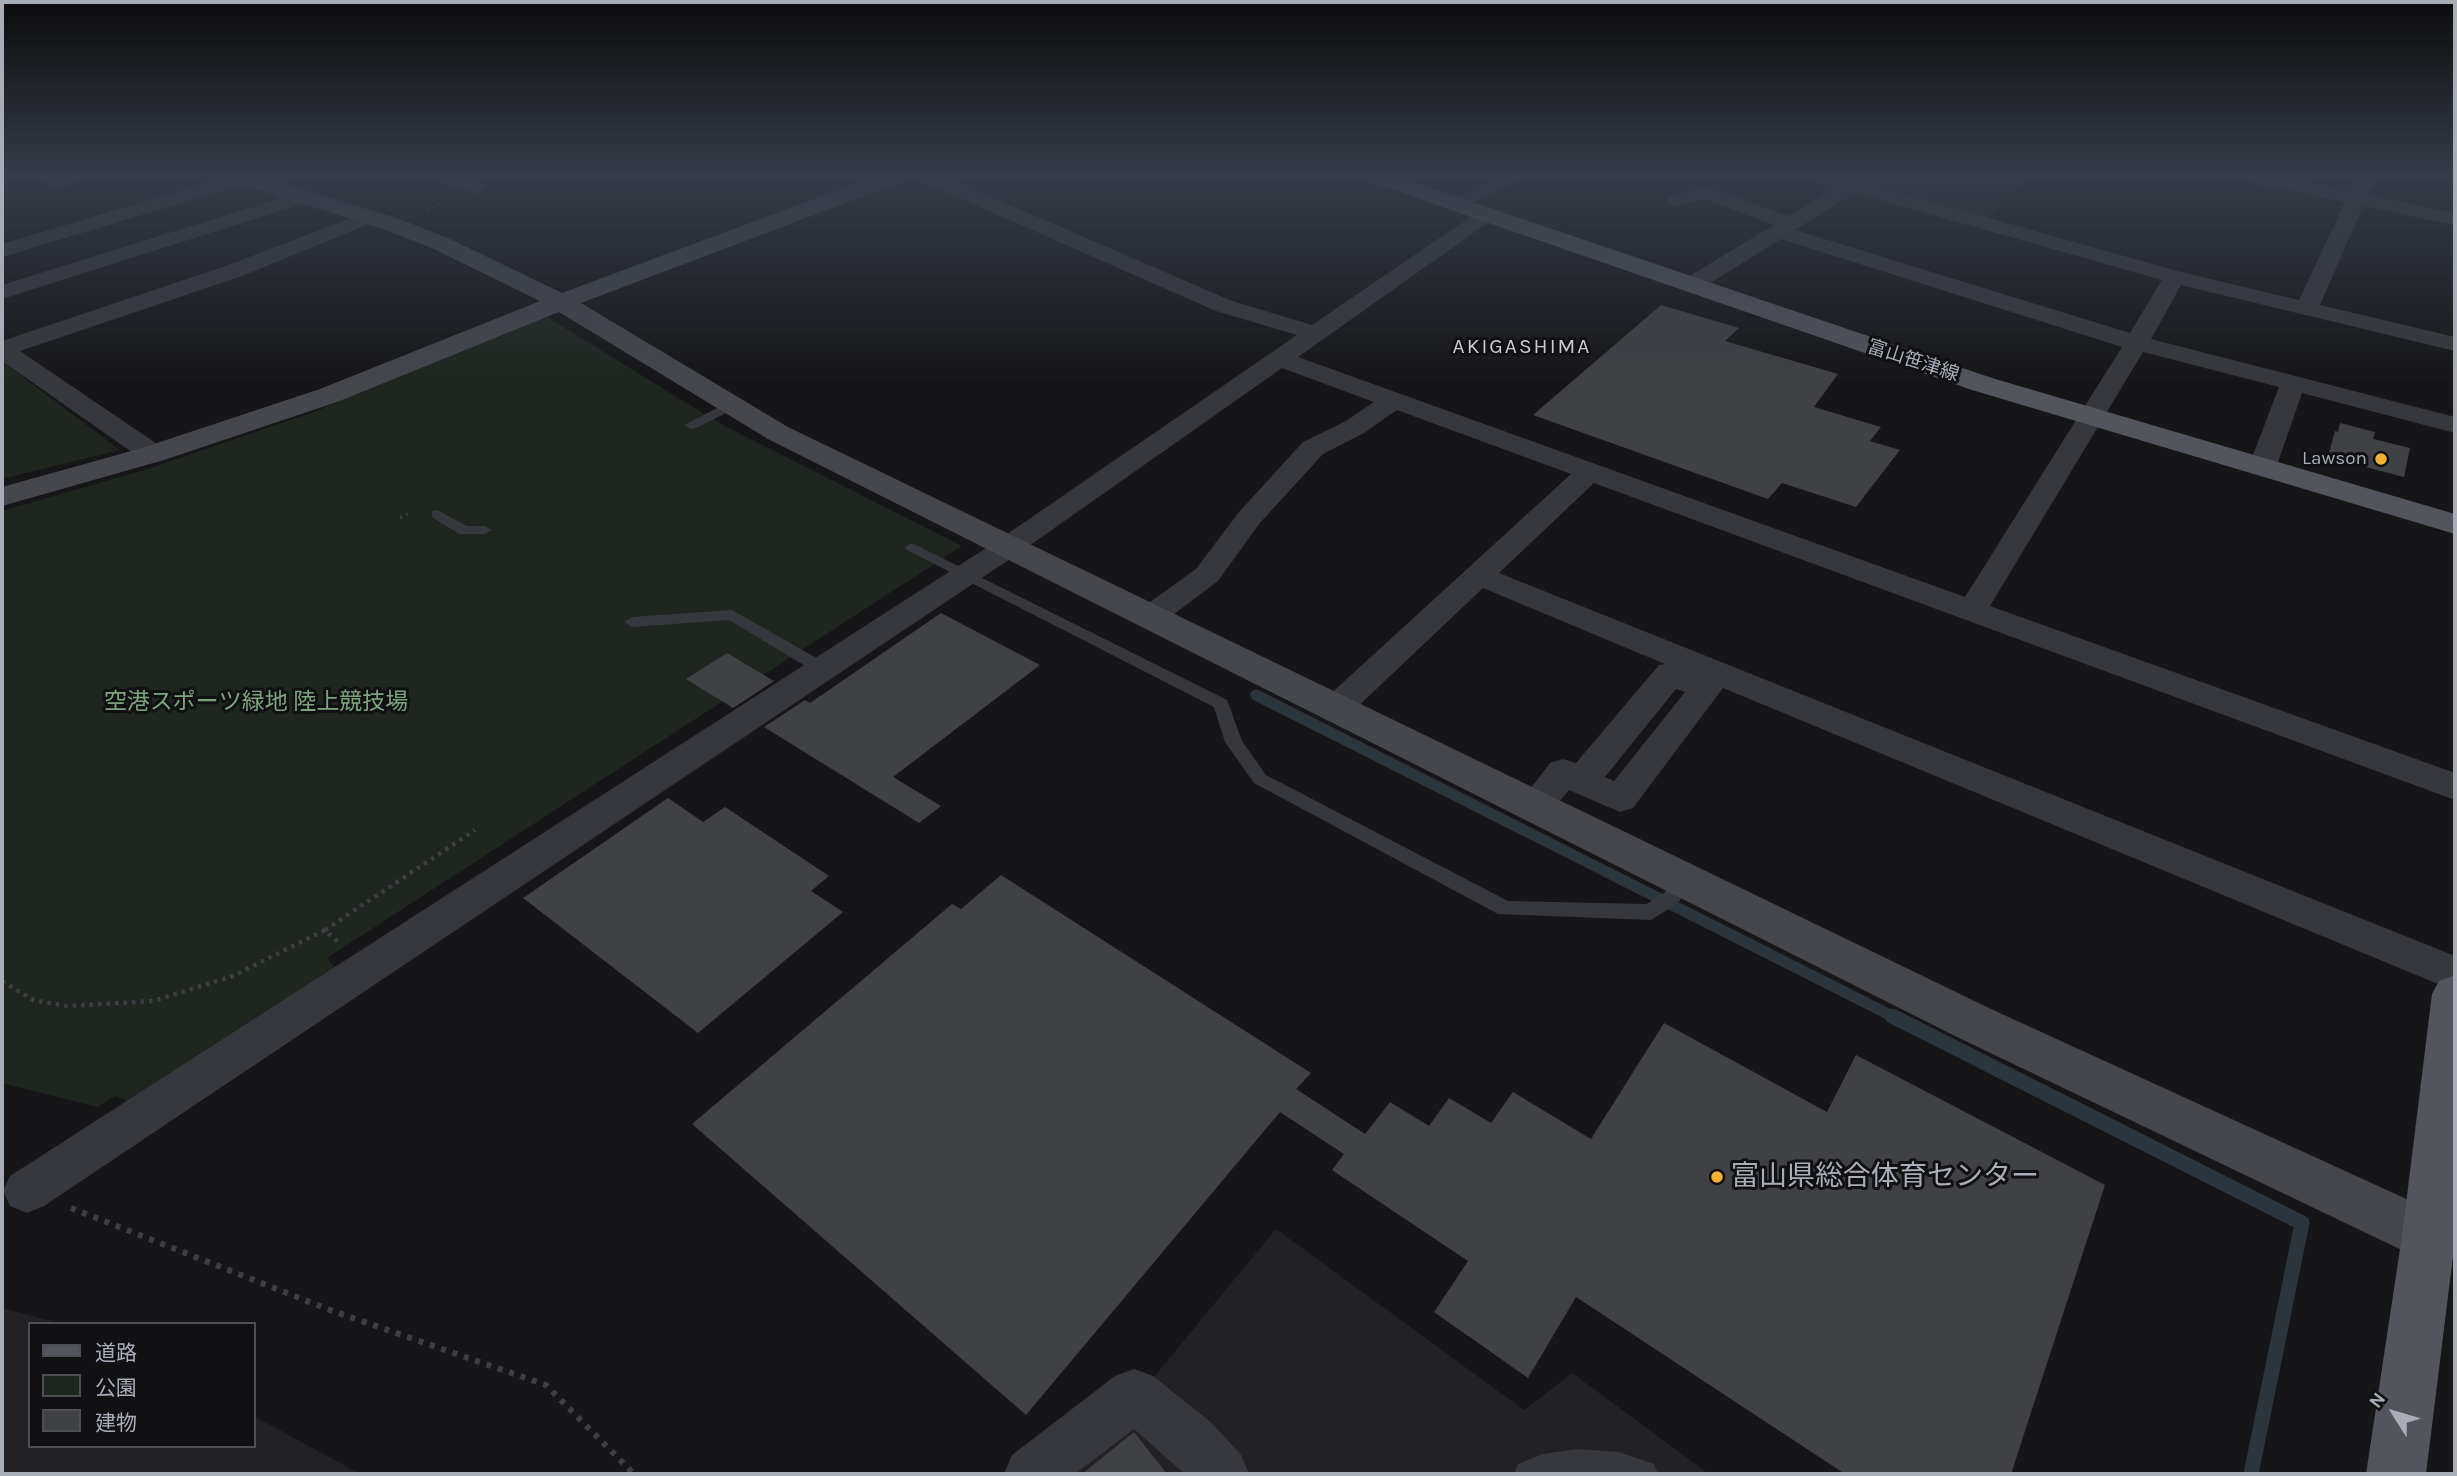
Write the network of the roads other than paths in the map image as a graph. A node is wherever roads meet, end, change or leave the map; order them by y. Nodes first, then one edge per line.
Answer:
1 (149, 246) edge
2 (297, 246) edge
3 (446, 246) edge
4 (710, 246) edge
5 (1086, 246) edge
6 (1441, 246) edge
7 (1576, 246) edge
8 (1755, 246) edge
9 (1839, 246) edge
10 (2073, 246) edge
11 (2335, 246) edge
12 (2175, 277) junction
13 (1690, 285) junction
14 (2, 292) edge
15 (561, 302) junction
16 (2306, 309) junction
17 (1314, 333) junction
18 (2136, 343) junction
19 (2455, 344) edge
20 (2, 349) edge
21 (1279, 358) junction
22 (2293, 383) junction
23 (1394, 400) junction
24 (729, 406) junction
25 (2093, 418) junction
26 (691, 425) dead end
27 (2455, 425) edge
28 (153, 454) junction
29 (2262, 468) junction
30 (1590, 472) junction
31 (2, 496) edge
32 (437, 514) dead end
33 (2455, 524) edge
34 (485, 530) dead end
35 (912, 547) dead end
36 (1008, 547) junction
37 (1478, 575) junction
38 (964, 576) junction
39 (1971, 611) junction
40 (1150, 617) junction
41 (632, 622) dead end
42 (823, 669) junction
43 (1692, 672) junction
44 (1338, 706) junction
45 (2455, 786) edge
46 (1536, 805) junction
47 (1671, 895) junction
48 (2455, 974) edge
49 (2455, 995) edge
50 (27, 1191) road end
51 (2442, 1242) edge
52 (1535, 1471) edge
53 (1031, 1474) edge
54 (1222, 1474) edge
55 (1591, 1474) edge
56 (1644, 1474) edge
57 (2396, 1474) edge

1 - 14 street
2 - 20 street
3 - 15 street
4 - 15 street
5 - 17 street
6 - 17 street
7 - 13 main road, 富山笹津線
8 - 13 street
9 - 18 street
10 - 12 street
11 - 16 street
12 - 16 street
12 - 18 street
13 - 25 main road, 富山笹津線
15 - 24 street
15 - 28 street
16 - 19 street
17 - 21 street
18 - 22 street
18 - 25 street
20 - 28 street
21 - 23 street
21 - 36 street
22 - 27 street
22 - 29 street
23 - 30 street
23 - 40 street
24 - 26 lane
24 - 36 street
25 - 29 main road, 富山笹津線
25 - 39 street
28 - 31 street
29 - 33 main road, 富山笹津線
30 - 37 street
30 - 39 street
32 - 34 lane
35 - 38 lane
36 - 38 street
36 - 40 street
37 - 43 street
37 - 44 street
38 - 42 street
38 - 47 lane
39 - 45 street
40 - 44 street
41 - 42 lane
42 - 50 street
43 - 46 street
43 - 48 street
44 - 46 street
46 - 47 street
47 - 51 street
49 - 51 main road
51 - 57 main road
52 - 55 lane
52 - 56 lane
53 - 54 street

